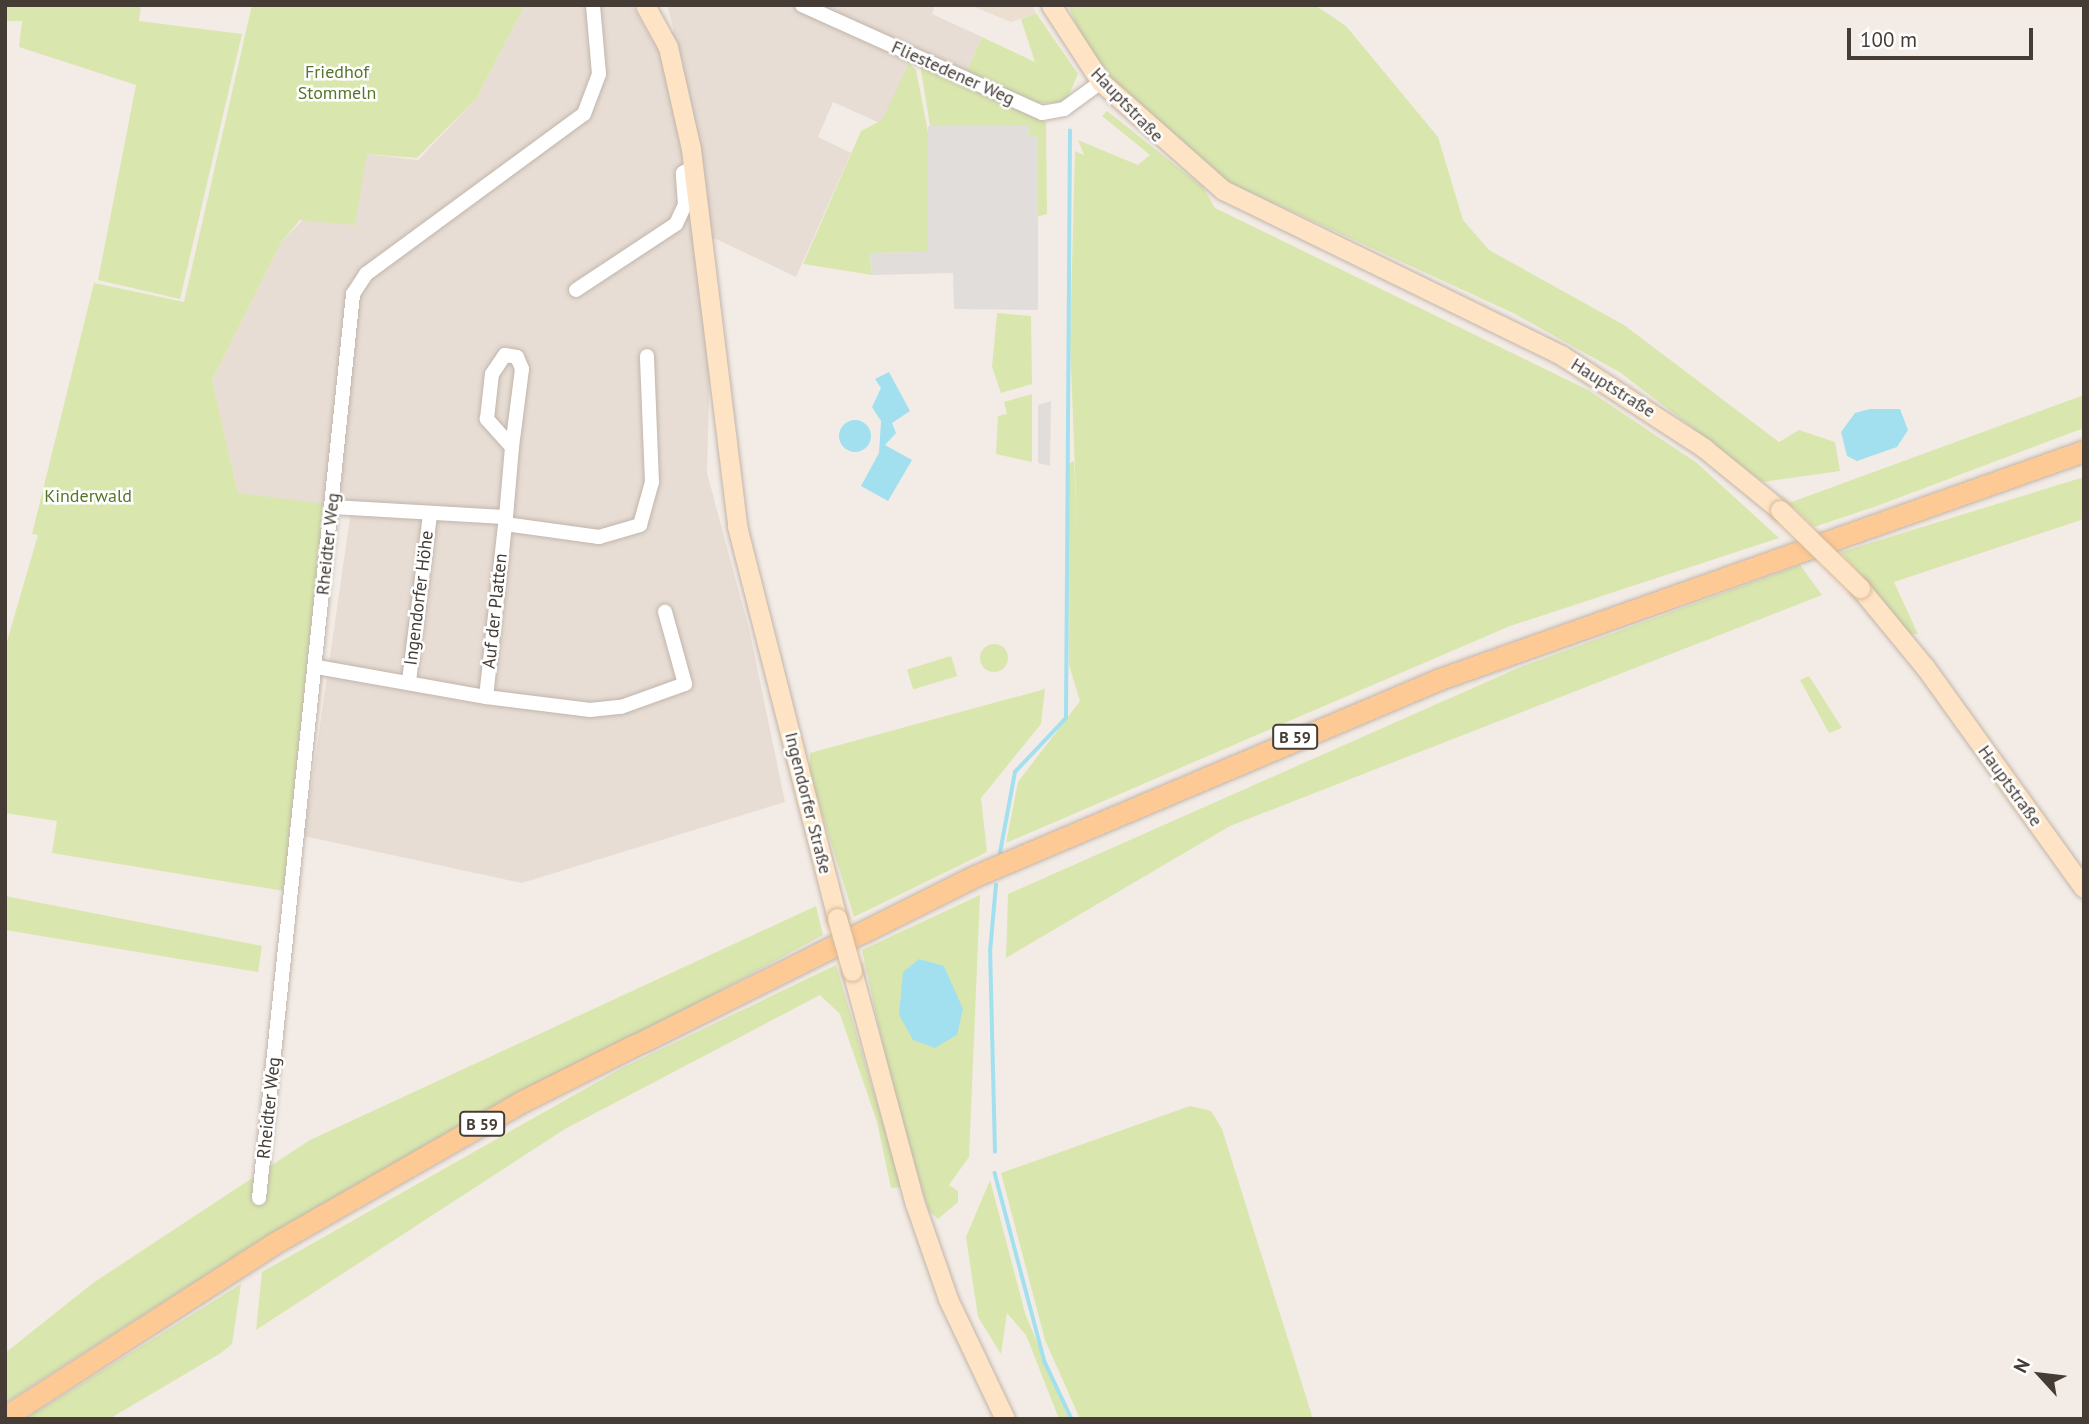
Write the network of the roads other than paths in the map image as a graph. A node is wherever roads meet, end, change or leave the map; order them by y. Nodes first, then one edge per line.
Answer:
1 (593, 5) edge
2 (645, 5) edge
3 (802, 5) edge
4 (1051, 5) edge
5 (1101, 82) junction
6 (694, 166) junction
7 (576, 290) dead end
8 (647, 356) dead end
9 (2084, 440) edge
10 (512, 447) junction
11 (2084, 451) edge
12 (2026, 470) junction
13 (331, 507) junction
14 (430, 514) junction
15 (505, 521) junction
16 (665, 612) dead end
17 (317, 667) junction
18 (409, 681) junction
19 (485, 697) junction
20 (2084, 888) edge
21 (259, 1198) dead end
22 (5, 1417) edge
23 (1005, 1419) edge

1 - 13 street, Rheidter Weg
2 - 6 street, Ingendorfer Straße
3 - 5 street, Fliestedener Weg
4 - 5 street, Hauptstraße
5 - 20 street, Hauptstraße, bridge
6 - 7 street, Ingendorfer Straße
6 - 23 street, Ingendorfer Straße, bridge
8 - 15 street, Ingendorfer Höhe
9 - 12 main road
10 - 10 street
10 - 15 street
11 - 12 main road, B 59
12 - 22 main road, B 59
13 - 14 street, Ingendorfer Höhe
13 - 17 street, Rheidter Weg
14 - 15 street, Ingendorfer Höhe
14 - 18 street, Ingendorfer Höhe
15 - 19 street, Auf der Platten
16 - 19 street
17 - 18 street
17 - 21 street, Rheidter Weg
18 - 19 street

